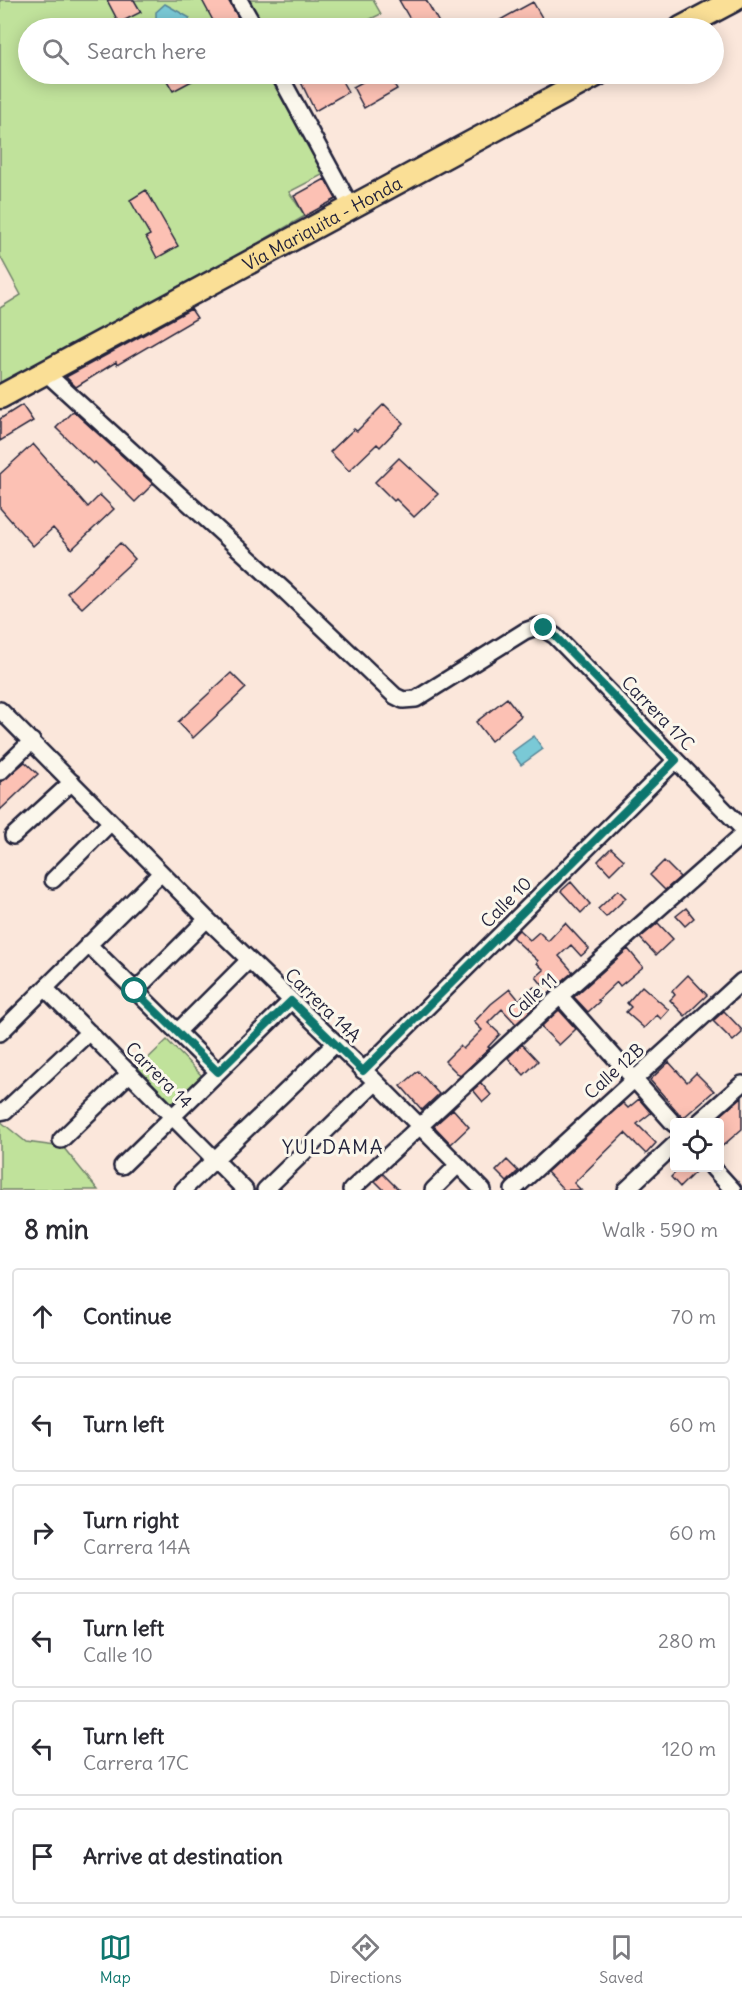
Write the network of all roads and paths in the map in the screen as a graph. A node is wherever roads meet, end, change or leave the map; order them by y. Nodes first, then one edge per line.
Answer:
1 (239, 0) edge
2 (734, 0) edge
3 (249, 18) edge
4 (700, 18) edge
5 (284, 84) edge
6 (579, 84) edge
7 (351, 207) junction
8 (46, 373) junction
9 (0, 397) edge
10 (0, 710) edge
11 (32, 741) junction
12 (676, 760) junction
13 (0, 772) edge
14 (72, 782) junction
15 (111, 822) junction
16 (742, 828) edge
17 (742, 835) edge
18 (13, 836) dead end
19 (161, 873) junction
20 (52, 880) dead end
21 (207, 919) junction
22 (88, 944) junction
23 (249, 960) junction
24 (742, 981) edge
25 (45, 988) junction
26 (135, 991) junction
27 (560, 996) junction
28 (291, 1001) junction
29 (89, 1032) junction
30 (177, 1032) junction
31 (0, 1033) edge
32 (335, 1044) junction
33 (363, 1071) junction
34 (218, 1072) junction
35 (130, 1073) junction
36 (634, 1078) junction
37 (376, 1082) junction
38 (742, 1084) edge
39 (0, 1112) edge
40 (173, 1116) junction
41 (670, 1118) edge
42 (704, 1118) edge
43 (419, 1126) junction
44 (61, 1140) dead end
45 (670, 1150) edge
46 (215, 1159) junction
47 (122, 1166) dead end
48 (457, 1166) junction
49 (718, 1172) edge
50 (742, 1184) edge
51 (183, 1190) edge
52 (245, 1190) edge
53 (265, 1190) edge
54 (351, 1190) edge
55 (433, 1190) edge
56 (483, 1190) edge
57 (513, 1190) edge
58 (626, 1190) edge
59 (734, 1190) edge

1 - 3 street
2 - 4 highway
5 - 7 street
6 - 7 highway, Vía Mariquita - Honda
7 - 8 highway, Vía Mariquita - Honda
8 - 9 highway, Vía Mariquita - Honda
8 - 12 street, Carrera 17C
10 - 11 street, Carrera 14A
11 - 13 street
11 - 14 street, Carrera 14A
12 - 16 street, Carrera 17C
12 - 33 street, Calle 10
14 - 15 street, Carrera 14A
14 - 18 street
15 - 19 street, Carrera 14A
15 - 20 street
17 - 27 street, Calle 11
19 - 21 street, Carrera 14A
19 - 22 street
21 - 23 street, Carrera 14A
21 - 26 street
22 - 25 street
22 - 26 street
23 - 28 street, Carrera 14A
23 - 30 street
24 - 36 street, Calle 12B
25 - 29 street, Carrera 14
25 - 31 street
26 - 30 street
27 - 36 street
27 - 43 street, Calle 11
28 - 32 street, Carrera 14A
28 - 34 street
29 - 35 street, Carrera 14
29 - 39 street
30 - 34 street
32 - 33 street, Carrera 14A
32 - 46 street
33 - 37 street, Carrera 14A
34 - 40 street
35 - 40 street, Carrera 14
35 - 44 street
36 - 41 street
36 - 57 street, Calle 12B
37 - 43 street, Carrera 14A
37 - 53 street
38 - 42 street
40 - 46 street, Carrera 14
40 - 47 street
43 - 48 street, Carrera 14A
43 - 54 street, Calle 11
45 - 58 street
46 - 51 street
46 - 52 street, Carrera 14
48 - 55 street
48 - 56 street, Carrera 14A
49 - 59 street
50 - 59 street

